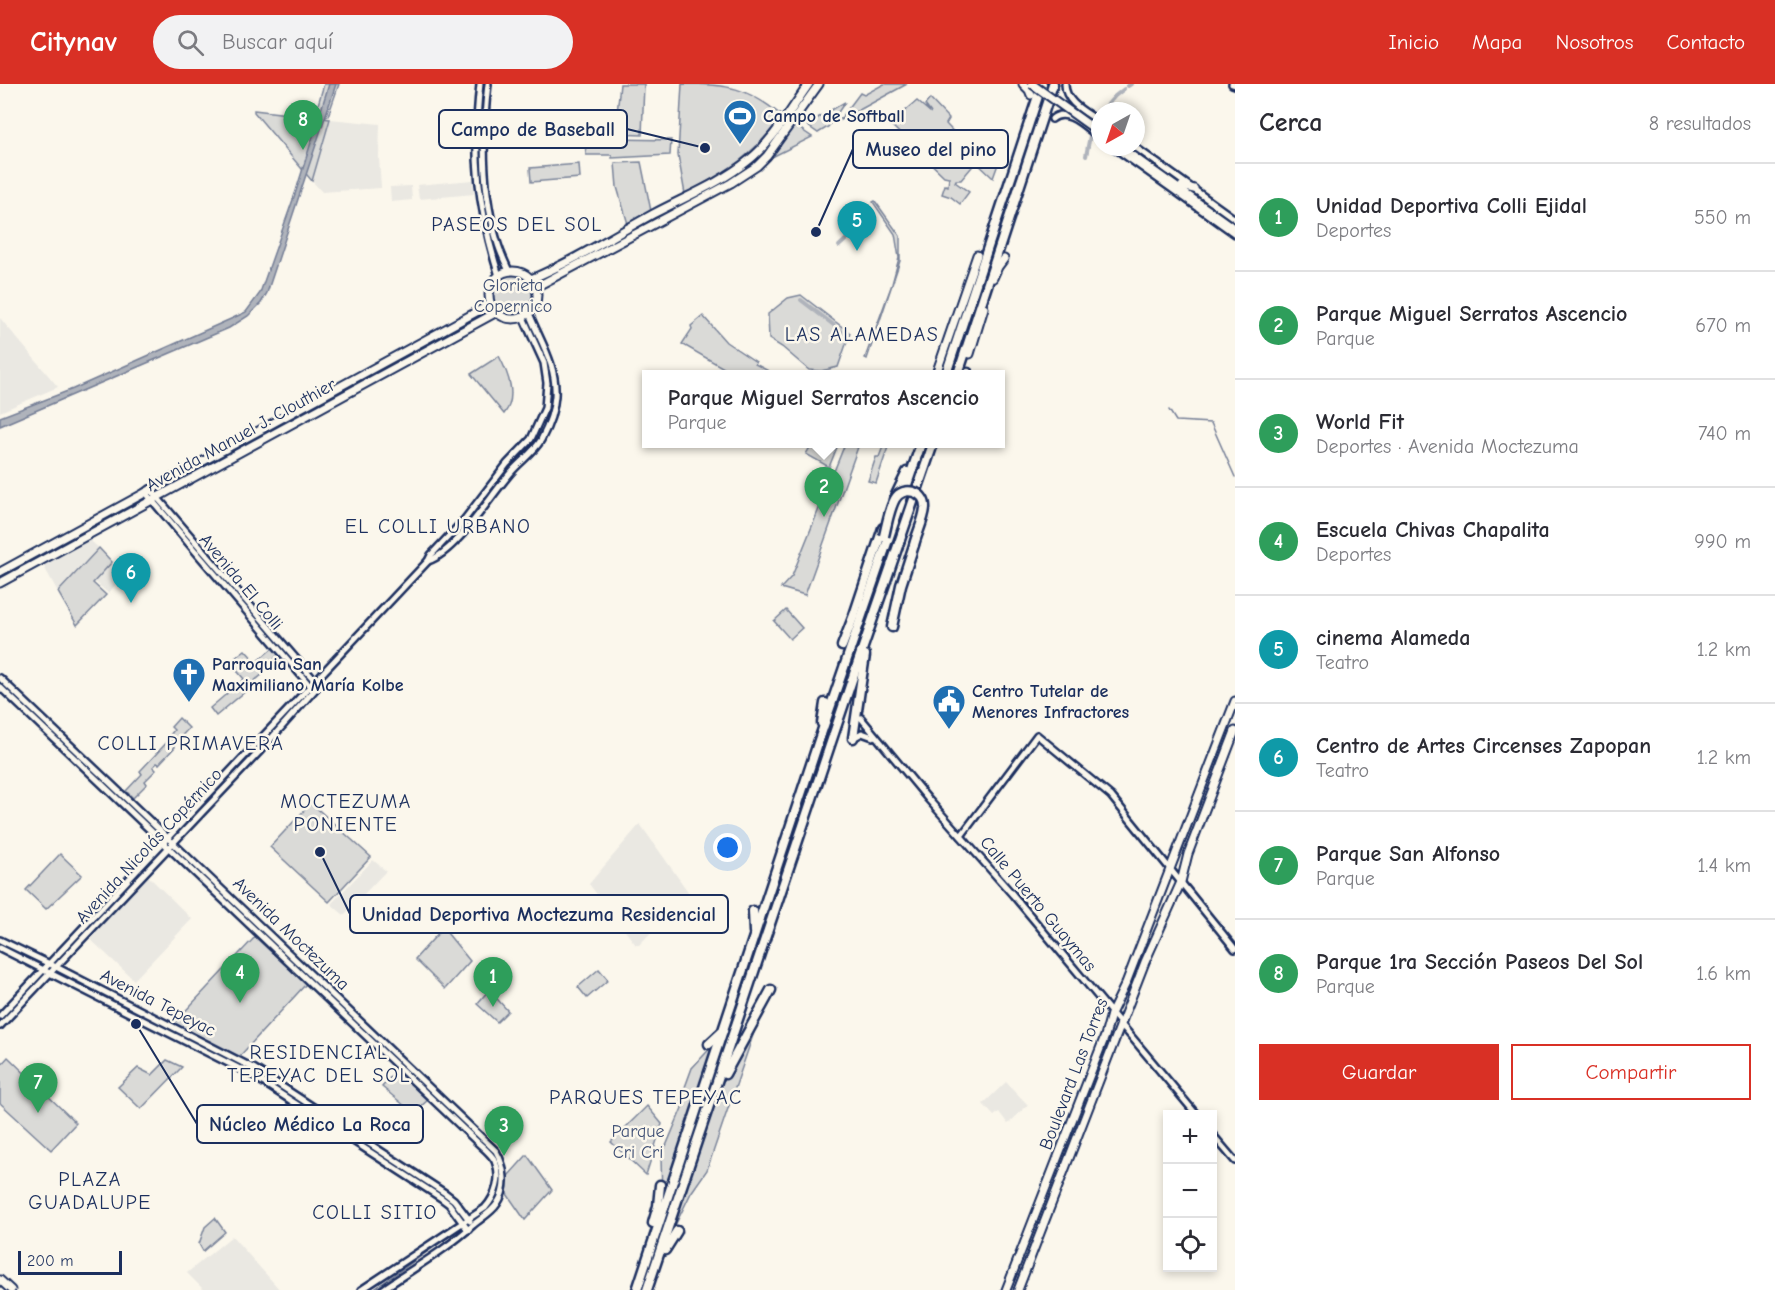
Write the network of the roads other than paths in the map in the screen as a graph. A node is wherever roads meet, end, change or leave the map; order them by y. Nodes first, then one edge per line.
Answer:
1 (480, 84) edge
2 (488, 84) edge
3 (809, 84) edge
4 (819, 84) edge
5 (1023, 84) edge
6 (1032, 84) edge
7 (1041, 84) edge
8 (1053, 84) edge
9 (1065, 84) edge
10 (1030, 95) dead end
11 (1075, 105) junction
12 (1068, 116) junction
13 (1091, 116) edge
14 (1052, 120) dead end
15 (1091, 120) edge
16 (1091, 127) edge
17 (1091, 132) edge
18 (1145, 154) edge
19 (1126, 156) edge
20 (1135, 156) edge
21 (1138, 156) edge
22 (1145, 162) junction
23 (1180, 187) junction
24 (1194, 189) junction
25 (487, 191) junction
26 (479, 192) junction
27 (1186, 199) junction
28 (1235, 219) edge
29 (1235, 224) edge
30 (1235, 229) edge
31 (1235, 234) edge
32 (1004, 259) dead end
33 (509, 272) junction
34 (499, 276) junction
35 (531, 279) junction
36 (536, 287) junction
37 (491, 303) junction
38 (497, 312) junction
39 (526, 315) junction
40 (950, 350) dead end
41 (970, 354) dead end
42 (938, 370) edge
43 (948, 370) edge
44 (960, 370) edge
45 (920, 448) edge
46 (932, 448) edge
47 (148, 491) junction
48 (154, 499) junction
49 (0, 572) edge
50 (0, 583) edge
51 (858, 616) junction
52 (892, 627) dead end
53 (870, 628) junction
54 (842, 646) dead end
55 (0, 678) edge
56 (317, 681) junction
57 (0, 687) edge
58 (312, 689) junction
59 (1235, 701) edge
60 (825, 703) dead end
61 (861, 718) dead end
62 (1235, 731) edge
63 (853, 738) joint
64 (819, 740) junction
65 (879, 741) junction
66 (961, 836) junction
67 (168, 837) junction
68 (163, 843) junction
69 (171, 845) junction
70 (1171, 869) junction
71 (1181, 882) junction
72 (753, 911) dead end
73 (754, 938) junction
74 (0, 940) edge
75 (0, 948) edge
76 (1235, 949) edge
77 (50, 964) junction
78 (56, 967) junction
79 (48, 971) junction
80 (771, 990) dead end
81 (1111, 1014) junction
82 (0, 1016) edge
83 (1121, 1025) junction
84 (0, 1026) edge
85 (724, 1030) junction
86 (709, 1044) dead end
87 (714, 1095) junction
88 (1193, 1110) edge
89 (1217, 1140) edge
90 (1235, 1161) edge
91 (418, 1178) junction
92 (660, 1185) dead end
93 (469, 1219) junction
94 (462, 1221) junction
95 (470, 1227) junction
96 (677, 1231) dead end
97 (647, 1262) junction
98 (657, 1263) junction
99 (0, 1280) edge
100 (12, 1290) edge
101 (361, 1290) edge
102 (382, 1290) edge
103 (637, 1290) edge
104 (648, 1290) edge
105 (1006, 1290) edge
106 (1018, 1290) edge

1 - 26 street
2 - 25 street
3 - 35 main road
4 - 36 main road
5 - 10 main road
6 - 16 main road, bridge
7 - 15 main road, bridge
7 - 43 highway
8 - 44 highway
9 - 11 street
11 - 12 street
11 - 13 street
12 - 14 street
12 - 17 street
18 - 24 street
19 - 27 street
20 - 22 main road
21 - 22 main road
22 - 23 main road
23 - 24 main road
23 - 27 main road
23 - 29 main road
23 - 30 main road
24 - 28 street
25 - 26 street
25 - 33 street
26 - 34 street
27 - 31 street
32 - 41 main road
33 - 34 main road
33 - 35 main road
34 - 37 main road
35 - 36 main road
36 - 39 main road
37 - 38 main road
37 - 47 main road, Avenida Manuel J. Clouthier
38 - 39 main road
38 - 48 main road, Avenida Manuel J. Clouthier
39 - 56 street, Avenida Nicolás Copérnico
40 - 42 main road
45 - 51 highway
46 - 53 highway
47 - 48 street, Avenida El Colli
47 - 49 main road, Avenida Manuel J. Clouthier
48 - 50 main road, Avenida Manuel J. Clouthier
48 - 56 street, Avenida El Colli
48 - 58 street, Avenida El Colli
51 - 52 highway, bridge
51 - 54 highway
51 - 64 highway
53 - 63 highway
53 - 87 highway
55 - 67 street, Avenida Moctezuma
56 - 58 street, Avenida Nicolás Copérnico
57 - 68 street, Avenida Moctezuma
58 - 67 street, Avenida Nicolás Copérnico
58 - 69 street, Avenida Nicolás Copérnico
59 - 70 main road
60 - 64 highway
61 - 65 street, Calle Puerto Guaymas
62 - 71 main road
63 - 65 street
64 - 73 highway
65 - 66 street, Calle Puerto Guaymas
66 - 70 street
66 - 81 street, Calle Puerto Guaymas
67 - 68 street, Avenida Nicolás Copérnico
67 - 69 street, Avenida Moctezuma
68 - 69 street, Avenida Moctezuma
68 - 77 street, Avenida Nicolás Copérnico
69 - 78 street, Avenida Nicolás Copérnico
69 - 93 street, Avenida Moctezuma
69 - 95 street, Avenida Moctezuma
70 - 71 street
70 - 81 main road, Boulevard Las Torres
71 - 76 street
71 - 83 main road, Boulevard Las Torres
72 - 73 highway
73 - 85 highway
74 - 77 street, Avenida Tepeyac
75 - 79 street, Avenida Tepeyac
77 - 78 street, Avenida Tepeyac
77 - 79 street, Avenida Nicolás Copérnico
78 - 79 street, Avenida Nicolás Copérnico
78 - 91 street, Avenida Tepeyac
79 - 82 street, Avenida Nicolás Copérnico
79 - 84 street, Avenida Nicolás Copérnico
79 - 91 street, Avenida Tepeyac
80 - 87 highway
81 - 83 street, Calle Puerto Guaymas
81 - 105 main road, Boulevard Las Torres
83 - 88 street, Calle Puerto Guaymas
83 - 106 main road, Boulevard Las Torres
85 - 86 highway
85 - 97 highway
87 - 98 highway
89 - 90 street
91 - 93 street, Avenida Tepeyac
91 - 94 street, Avenida Tepeyac
92 - 97 highway
93 - 94 street
93 - 95 street, Avenida Tepeyac
94 - 95 street, Avenida Tepeyac
94 - 101 street
95 - 102 street, Avenida Moctezuma
96 - 98 highway
97 - 103 highway
98 - 104 highway
99 - 100 main road

